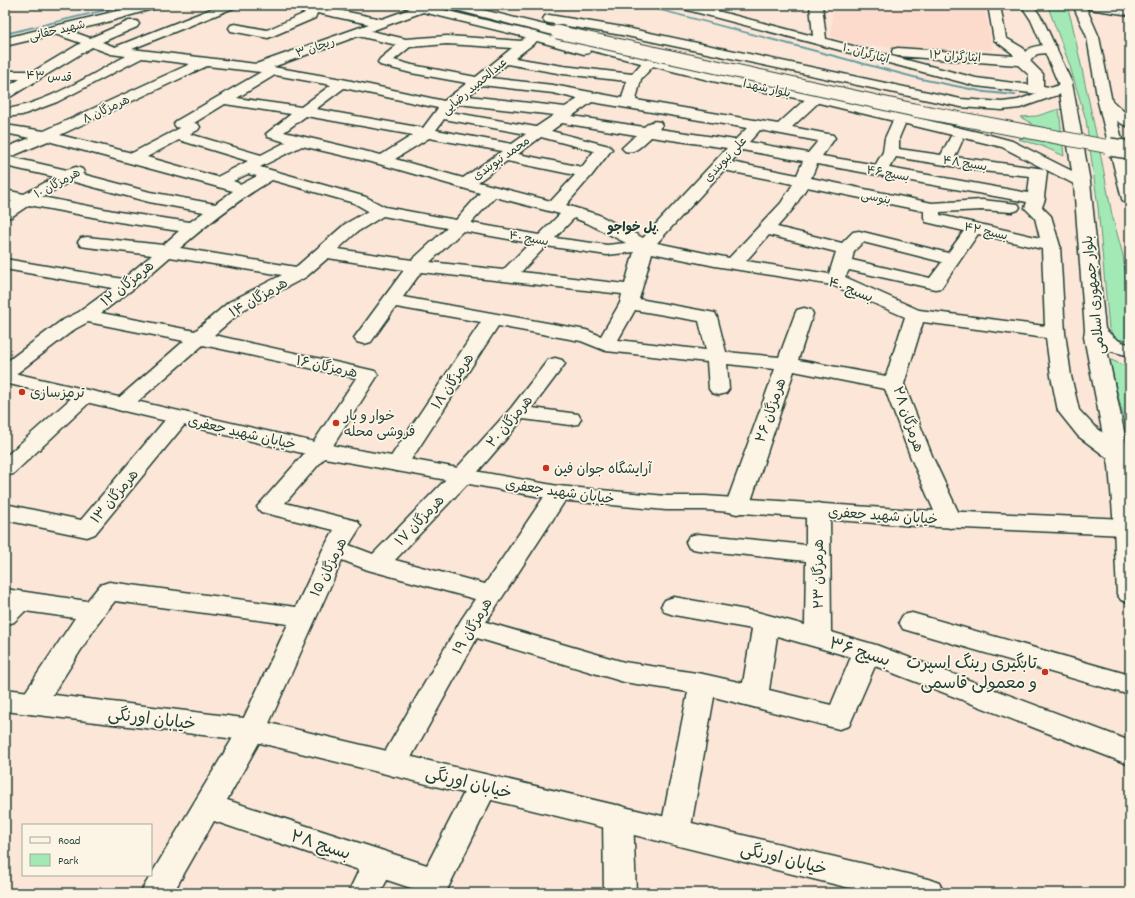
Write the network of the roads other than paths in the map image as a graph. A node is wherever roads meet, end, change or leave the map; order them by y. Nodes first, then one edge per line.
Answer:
1 (155, 5) edge
2 (232, 5) edge
3 (295, 5) edge
4 (408, 5) edge
5 (448, 5) edge
6 (490, 5) edge
7 (680, 5) edge
8 (816, 5) edge
9 (994, 5) edge
10 (1027, 5) edge
11 (1080, 6) edge
12 (315, 7) edge
13 (421, 9) junction
14 (1129, 10) edge
15 (1039, 12) edge
16 (384, 23) junction
17 (133, 24) dead end
18 (560, 27) junction
19 (235, 28) dead end
20 (505, 29) junction
21 (56, 30) junction
22 (358, 32) junction
23 (268, 34) junction
24 (481, 41) junction
25 (529, 41) junction
26 (820, 41) junction
27 (5, 42) edge
28 (91, 42) junction
29 (406, 43) junction
30 (316, 47) junction
31 (587, 48) junction
32 (855, 50) junction
33 (1051, 50) junction
34 (116, 51) junction
35 (140, 54) junction
36 (505, 60) junction
37 (651, 61) junction
38 (1022, 61) junction
39 (205, 62) junction
40 (257, 68) junction
41 (563, 70) junction
42 (273, 71) junction
43 (5, 75) edge
44 (38, 75) junction
45 (634, 78) junction
46 (93, 79) junction
47 (478, 81) junction
48 (342, 83) junction
49 (553, 89) junction
50 (1036, 89) junction
51 (1059, 90) junction
52 (5, 94) edge
53 (588, 97) junction
54 (814, 98) junction
55 (224, 100) junction
56 (1105, 102) junction
57 (628, 103) junction
58 (989, 105) junction
59 (447, 107) junction
60 (672, 110) junction
61 (301, 112) junction
62 (5, 113) edge
63 (563, 115) junction
64 (900, 119) junction
65 (1130, 123) edge
66 (757, 125) junction
67 (5, 129) edge
68 (781, 129) junction
69 (539, 132) junction
70 (647, 132) junction
71 (426, 133) junction
72 (177, 135) junction
73 (47, 136) junction
74 (981, 137) junction
75 (1130, 138) edge
76 (956, 139) dead end
77 (300, 141) junction
78 (738, 145) junction
79 (630, 148) dead end
80 (1130, 150) edge
81 (891, 152) junction
82 (110, 153) junction
83 (510, 153) junction
84 (5, 154) edge
85 (812, 158) junction
86 (133, 159) junction
87 (260, 160) junction
88 (383, 160) junction
89 (5, 161) edge
90 (946, 161) junction
91 (720, 164) junction
92 (245, 168) junction
93 (879, 171) junction
94 (586, 172) junction
95 (1127, 173) edge
96 (270, 175) junction
97 (71, 176) junction
98 (219, 182) junction
99 (802, 182) junction
100 (1082, 182) junction
101 (465, 184) junction
102 (245, 189) junction
103 (491, 191) junction
104 (5, 195) edge
105 (868, 195) junction
106 (27, 199) junction
107 (1130, 199) edge
108 (1035, 204) junction
109 (932, 208) junction
110 (218, 209) junction
111 (563, 210) junction
112 (380, 211) junction
113 (5, 213) edge
114 (460, 226) junction
115 (192, 228) junction
116 (766, 228) junction
117 (974, 228) junction
118 (542, 240) junction
119 (87, 242) dead end
120 (646, 246) junction
121 (1051, 246) junction
122 (167, 250) junction
123 (325, 252) junction
124 (844, 256) junction
125 (953, 259) junction
126 (734, 263) junction
127 (5, 264) edge
128 (416, 266) junction
129 (300, 273) junction
130 (506, 277) junction
131 (836, 280) junction
132 (127, 285) junction
133 (631, 296) junction
134 (391, 300) junction
135 (804, 314) dead end
136 (915, 315) junction
137 (86, 316) junction
138 (493, 319) junction
139 (1095, 330) junction
140 (1055, 333) junction
141 (199, 338) junction
142 (364, 338) dead end
143 (606, 345) junction
144 (1130, 350) edge
145 (717, 357) junction
146 (555, 364) dead end
147 (787, 364) junction
148 (5, 373) edge
149 (5, 377) edge
150 (894, 384) junction
151 (719, 389) dead end
152 (85, 396) junction
153 (122, 404) junction
154 (518, 412) junction
155 (179, 418) junction
156 (570, 419) dead end
157 (319, 450) junction
158 (1117, 454) junction
159 (397, 464) junction
160 (5, 469) edge
161 (462, 476) junction
162 (558, 493) junction
163 (737, 507) junction
164 (818, 511) junction
165 (5, 512) edge
166 (950, 520) junction
167 (1126, 527) junction
168 (698, 542) dead end
169 (335, 549) junction
170 (818, 554) junction
171 (377, 564) junction
172 (491, 594) junction
173 (1130, 594) edge
174 (10, 605) edge
175 (674, 606) dead end
176 (93, 611) junction
177 (303, 617) junction
178 (912, 622) dead end
179 (766, 624) junction
180 (470, 627) junction
181 (818, 638) junction
182 (867, 652) junction
183 (703, 684) junction
184 (1130, 685) edge
185 (754, 697) junction
186 (19, 701) edge
187 (252, 730) junction
188 (1130, 753) edge
189 (393, 764) junction
190 (483, 786) junction
191 (207, 806) junction
192 (618, 818) junction
193 (675, 832) junction
194 (379, 864) junction
195 (156, 893) edge
196 (364, 893) edge
197 (620, 893) edge
198 (928, 893) edge

1 - 21 main road, شهید حقانی
2 - 34 main road
3 - 12 main road
4 - 13 main road
5 - 18 main road, بلوار شهدا
6 - 18 main road, بلوار شهدا
7 - 26 main road, ایثارگران ۱۰
8 - 26 main road
9 - 38 main road
10 - 15 main road, بلوار جمهوری اسلامی
11 - 14 main road
11 - 56 main road
12 - 16 main road
12 - 23 main road
13 - 16 main road, ریحان ۳
13 - 20 main road
15 - 33 main road, بلوار جمهوری اسلامی
16 - 22 main road, ریحان ۳
17 - 28 main road
18 - 31 main road, بلوار شهدا
18 - 58 main road, بلوار شهدا
18 - 75 main road
18 - 80 main road, bridge
19 - 23 main road
20 - 24 main road
20 - 25 main road
21 - 27 main road, شهید حقانی
21 - 28 main road, ریحان ۳
22 - 29 main road
22 - 30 main road, ریحان ۳
23 - 30 main road
24 - 25 main road
24 - 29 main road
25 - 31 main road
25 - 36 main road, عبدالحمید رضایی
26 - 32 main road, ایثارگران ۱۰
28 - 34 main road, ریحان ۳
28 - 44 main road
29 - 47 main road
30 - 40 main road, ریحان ۳
31 - 37 main road, بلوار شهدا
31 - 41 main road
32 - 38 main road, ایثارگران ۱۲
32 - 50 main road, ایثارگران ۱۰
33 - 38 main road
33 - 51 main road, بلوار جمهوری اسلامی
34 - 35 main road, ریحان ۳
35 - 39 main road, ریحان ۳
35 - 46 main road
36 - 41 main road
36 - 47 main road, عبدالحمید رضایی
37 - 45 main road
37 - 54 main road, بلوار شهدا
38 - 50 main road
39 - 40 main road, ریحان ۳
39 - 73 main road, هرمزگان ۸
40 - 42 main road
41 - 45 main road
41 - 49 main road
42 - 48 main road
42 - 55 main road
43 - 44 main road, قدس ۴۳
44 - 46 main road, قدس ۴۳
44 - 52 main road
45 - 57 main road
46 - 62 main road
47 - 49 main road
47 - 59 main road, عبدالحمید رضایی
48 - 59 main road
48 - 61 main road
49 - 53 main road
50 - 51 main road, ایثارگران ۱۰
51 - 58 main road, بلوار شهدا
51 - 100 main road, بلوار جمهوری اسلامی
53 - 57 main road
53 - 63 main road, محمد نبوبندی
54 - 64 main road, بلوار شهدا
54 - 68 main road
55 - 61 main road
55 - 72 main road
56 - 65 main road
56 - 95 main road
57 - 60 main road
58 - 74 main road
59 - 63 main road, بسیج ۴۶
59 - 69 main road
59 - 71 main road, عبدالحمید رضایی
60 - 66 main road
60 - 70 main road
61 - 71 main road
61 - 77 main road
63 - 69 main road, محمد نبوبندی
63 - 70 main road, بسیج ۴۶
64 - 74 main road, بلوار شهدا
64 - 81 main road
66 - 68 main road, علی نبوبندی
66 - 78 main road, علی نبوبندی
67 - 73 main road
68 - 85 main road, علی نبوبندی
69 - 83 main road, محمد نبوبندی
69 - 94 main road
70 - 78 main road, بسیج ۴۶
70 - 79 main road
71 - 83 main road
71 - 88 main road, عبدالحمید رضایی
72 - 86 main road
72 - 87 main road
73 - 82 main road
73 - 84 main road, هرمزگان ۸
74 - 100 main road, بلوار شهدا
76 - 90 main road
77 - 87 main road
77 - 88 main road
78 - 85 main road, بسیج ۴۶
78 - 91 main road, علی نبوبندی
81 - 90 main road, بسیج ۴۸
81 - 93 main road
82 - 86 main road
82 - 97 main road, هرمزگان ۱۰
83 - 94 main road
83 - 101 main road, محمد نبوبندی
85 - 93 main road, بسیج ۴۶
85 - 99 main road
86 - 98 main road
87 - 92 main road
88 - 101 main road
89 - 97 main road
90 - 108 main road, بسیج ۴۸
91 - 99 main road, بنوسی
91 - 120 main road, علی نبوبندی
92 - 96 main road, بسیج ۴۰
92 - 98 main road
93 - 105 main road
93 - 108 main road, بسیج ۴۶
94 - 111 main road
95 - 107 main road
96 - 102 main road, هرمزگان ۱۲
96 - 112 main road, بسیج ۴۰
97 - 106 main road, هرمزگان ۱۰
97 - 110 main road
98 - 102 main road
99 - 105 main road, بنوسی
99 - 116 main road
100 - 139 main road, بلوار جمهوری اسلامی
101 - 103 main road, محمد نبوبندی
102 - 110 main road, هرمزگان ۱۲
103 - 111 main road, بسیج ۴۰
103 - 114 main road, محمد نبوبندی
104 - 106 main road
105 - 109 main road, بنوسی
106 - 113 main road, هرمزگان ۱۰
106 - 115 main road
108 - 109 main road, بنوسی
108 - 121 main road
109 - 117 main road, بسیج ۴۲
110 - 115 main road, هرمزگان ۱۲
111 - 118 main road
111 - 120 main road, بسیج ۴۰
112 - 114 main road, بسیج ۴۰
112 - 123 main road, هرمزگان ۱۴
114 - 118 main road, بسیج ۴۰
114 - 128 main road, محمد نبوبندی
115 - 122 main road, هرمزگان ۱۲
116 - 124 main road
116 - 126 main road
117 - 121 main road, بسیج ۴۲
117 - 125 main road
118 - 120 main road, بسیج ۴۰
118 - 130 main road
119 - 122 main road
120 - 126 main road, بسیج ۴۰
120 - 133 main road
121 - 140 main road
122 - 129 main road
122 - 132 main road, هرمزگان ۱۲
123 - 128 main road
123 - 129 main road, هرمزگان ۱۴
124 - 125 main road
124 - 125 main road
124 - 131 main road
126 - 131 main road, بسیج ۴۰
127 - 132 main road
128 - 130 main road
128 - 134 main road, محمد نبوبندی
129 - 141 main road, هرمزگان ۱۴
130 - 133 main road
131 - 136 main road, بسیج ۴۰
132 - 137 main road, هرمزگان ۱۲
133 - 143 main road
133 - 145 main road
134 - 138 main road
134 - 142 main road, محمد نبوبندی
135 - 147 main road, هرمزگان ۲۶
136 - 140 main road, بسیج ۴۰
136 - 150 main road, هرمزگان ۲۸
137 - 141 main road
137 - 148 main road, هرمزگان ۱۲
138 - 143 main road
138 - 159 main road, هرمزگان ۱۸
139 - 144 main road
139 - 158 main road, بلوار جمهوری اسلامی
140 - 158 main road
141 - 153 main road, هرمزگان ۱۴
141 - 157 main road, هرمزگان ۱۶
143 - 145 main road
145 - 147 main road
145 - 151 main road
146 - 154 main road, هرمزگان ۲۰
147 - 150 main road
147 - 163 main road, هرمزگان ۲۶
149 - 152 main road, خیابان شهید جعفری
150 - 166 main road, هرمزگان ۲۸
152 - 153 main road, خیابان شهید جعفری
152 - 160 main road
153 - 155 main road, خیابان شهید جعفری
154 - 156 main road
154 - 161 main road, هرمزگان ۲۰
155 - 157 main road, خیابان شهید جعفری
155 - 165 main road, هرمزگان ۱۳
157 - 159 main road, خیابان شهید جعفری
157 - 169 main road, هرمزگان ۱۵
158 - 167 main road, بلوار جمهوری اسلامی
159 - 161 main road, خیابان شهید جعفری
161 - 162 main road, خیابان شهید جعفری
161 - 171 main road, هرمزگان ۱۷
162 - 163 main road, خیابان شهید جعفری
162 - 172 main road, هرمزگان ۱۹
163 - 164 main road, خیابان شهید جعفری
164 - 166 main road, خیابان شهید جعفری
164 - 170 main road, هرمزگان ۲۳
166 - 167 main road, خیابان شهید جعفری
167 - 173 main road, بلوار جمهوری اسلامی
168 - 170 main road
169 - 171 main road
169 - 177 main road, هرمزگان ۱۵
170 - 181 main road, هرمزگان ۲۳
171 - 172 main road
172 - 180 main road, هرمزگان ۱۹
174 - 176 main road
175 - 179 main road, بسیج ۳۶
176 - 177 main road
176 - 186 main road
177 - 187 main road, هرمزگان ۱۵
178 - 184 main road
179 - 181 main road, بسیج ۳۶
179 - 185 main road
180 - 183 main road
180 - 189 main road, هرمزگان ۱۹
181 - 182 main road, بسیج ۳۶
182 - 185 main road
182 - 188 main road, بسیج ۳۶
183 - 185 main road
183 - 193 main road
186 - 187 main road, خیابان اورنگی
187 - 189 main road, خیابان اورنگی
187 - 191 main road, هرمزگان ۱۵
189 - 190 main road, خیابان اورنگی
190 - 192 main road, خیابان اورنگی
190 - 194 main road, بسیج ۲۸
191 - 194 main road, بسیج ۲۸
191 - 195 main road, هرمزگان ۱۵
192 - 193 main road, خیابان اورنگی
192 - 197 main road
193 - 198 main road, خیابان اورنگی
194 - 196 main road

